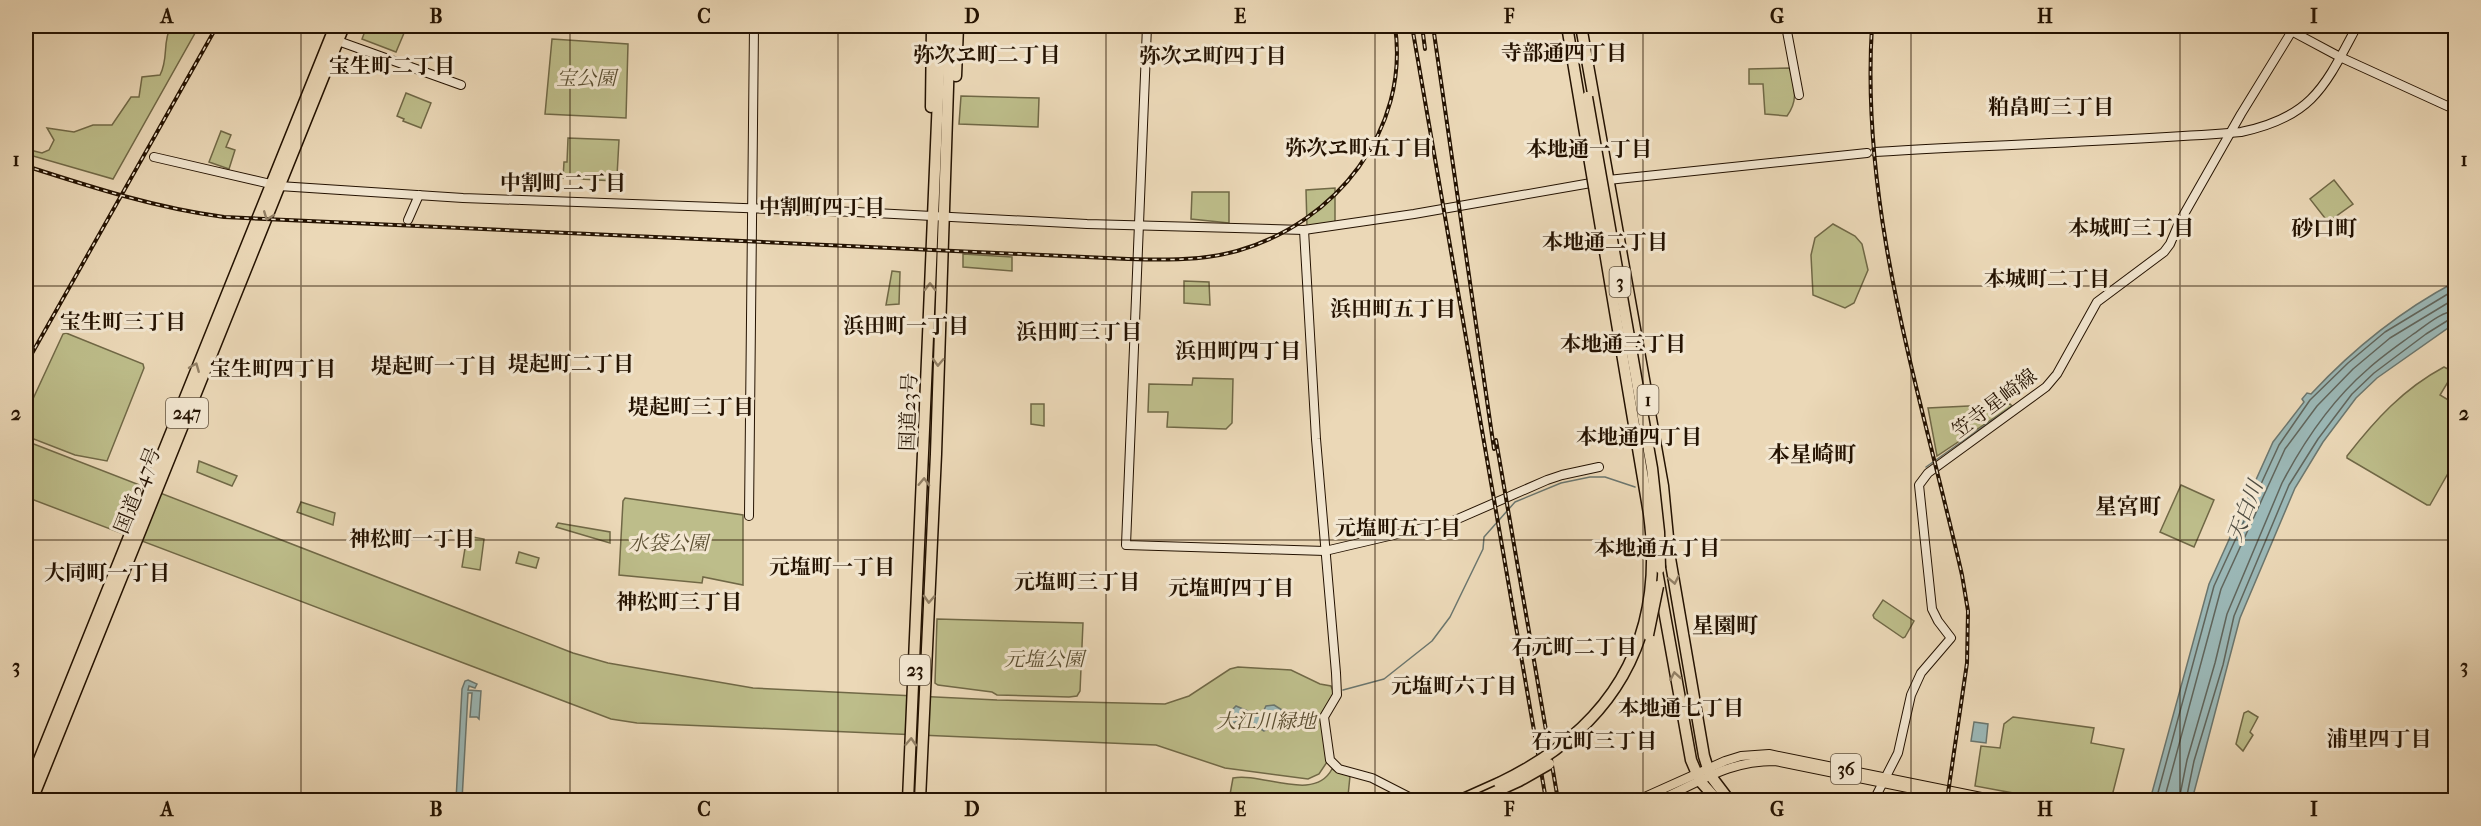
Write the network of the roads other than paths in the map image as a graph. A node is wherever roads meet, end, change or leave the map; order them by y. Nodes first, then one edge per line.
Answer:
1 (335, 26) edge
2 (344, 26) edge
3 (754, 26) edge
4 (932, 26) edge
5 (941, 26) edge
6 (950, 26) edge
7 (957, 26) edge
8 (1147, 26) edge
9 (1565, 26) edge
10 (1574, 26) edge
11 (1581, 26) edge
12 (1786, 26) edge
13 (2282, 26) edge
14 (2357, 26) edge
15 (2292, 31) junction
16 (338, 41) junction
17 (2340, 57) junction
18 (461, 84) dead end
19 (943, 94) junction
20 (1798, 95) dead end
21 (1587, 97) junction
22 (2456, 110) edge
23 (2230, 133) junction
24 (940, 156) junction
25 (154, 157) dead end
26 (1608, 180) junction
27 (1590, 183) junction
28 (274, 186) junction
29 (419, 195) junction
30 (752, 209) junction
31 (932, 216) junction
32 (944, 217) junction
33 (408, 220) dead end
34 (1138, 226) junction
35 (1304, 230) junction
36 (1645, 384) junction
37 (1599, 467) dead end
38 (749, 516) dead end
39 (927, 540) junction
40 (1324, 551) junction
41 (1704, 775) junction
42 (1884, 780) junction
43 (26, 792) edge
44 (32, 801) edge
45 (908, 801) edge
46 (920, 801) edge
47 (1415, 801) edge
48 (1461, 801) edge
49 (1477, 801) edge
50 (1638, 801) edge
51 (1659, 801) edge
52 (1717, 801) edge
53 (1729, 801) edge
54 (1874, 801) edge
55 (1968, 801) edge
56 (1996, 801) edge

1 - 28 highway, 国道247号 / 247
2 - 16 highway, 国道247号 / 247
3 - 30 street
4 - 24 highway
5 - 19 highway, 国道23号 / 23
6 - 19 highway, 国道23号 / 23
7 - 24 highway
8 - 34 street
9 - 27 highway, 1
9 - 48 highway, 3, bridge
10 - 21 highway, 3
11 - 26 highway, 1
12 - 20 street
13 - 15 street
14 - 17 street
15 - 17 street
15 - 23 street, 笠寺星崎線
16 - 18 street
16 - 28 highway, 国道247号 / 247
17 - 22 street
17 - 23 street
19 - 24 highway, 国道23号 / 23
21 - 36 highway, bridge
21 - 49 highway, 3, bridge
23 - 26 street
23 - 42 street, 笠寺星崎線
24 - 31 highway, 国道23号 / 23
24 - 32 highway, 国道23号 / 23
25 - 28 street
26 - 27 street
26 - 36 highway, 1
27 - 35 street
41 -> 27 highway, 1
28 - 29 street
43 -> 28 highway, 国道247号 / 247
28 -> 44 highway, 国道247号 / 247
29 - 30 street
29 - 33 street
30 - 31 street
30 - 38 street
31 - 32 street
39 -> 31 highway, 国道23号 / 23
32 - 34 street
32 -> 39 highway, 国道23号 / 23
34 - 35 street
34 - 40 street
35 - 40 street
36 -> 41 highway, 1
37 - 40 street
45 -> 39 highway, 国道23号 / 23
39 -> 46 highway, 国道23号 / 23
40 - 47 street
41 - 42 main road, 36
41 - 50 main road, 36
41 - 51 main road, 36
41 - 52 highway, 1
41 - 53 highway, 1
42 - 54 street, 笠寺星崎線
42 - 55 main road, 36
42 - 56 main road, 36

